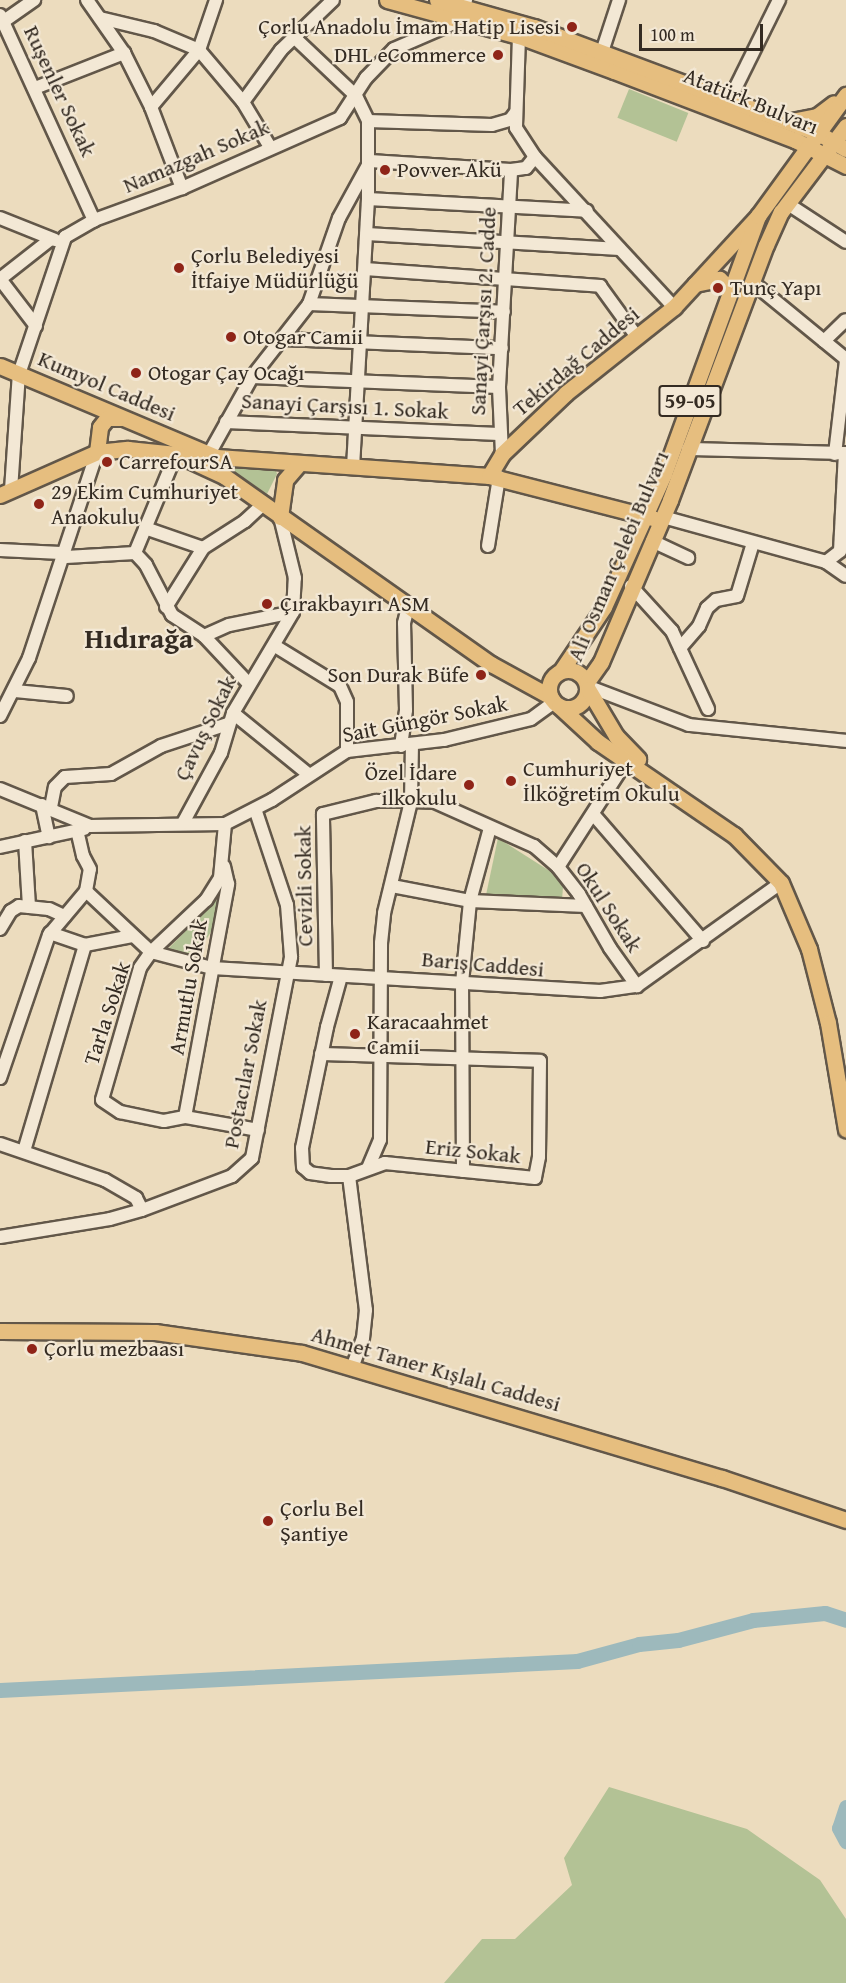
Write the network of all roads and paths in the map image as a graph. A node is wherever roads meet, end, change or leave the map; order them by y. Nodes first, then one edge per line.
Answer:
1 (34, 0) edge
2 (87, 0) edge
3 (216, 0) edge
4 (333, 0) edge
5 (387, 0) edge
6 (619, 0) edge
7 (779, 0) edge
8 (441, 4) edge
9 (464, 9) edge
10 (2, 18) edge
11 (100, 18) junction
12 (429, 33) junction
13 (519, 36) junction
14 (296, 39) junction
15 (199, 50) junction
16 (602, 52) junction
17 (124, 53) junction
18 (35, 88) junction
19 (846, 94) edge
20 (356, 96) junction
21 (729, 101) junction
22 (243, 102) junction
23 (151, 107) junction
24 (516, 112) junction
25 (368, 121) junction
26 (788, 122) junction
27 (846, 126) edge
28 (818, 133) junction
29 (787, 138) junction
30 (841, 145) edge
31 (270, 147) junction
32 (809, 147) junction
33 (825, 155) junction
34 (535, 157) junction
35 (370, 161) junction
36 (846, 166) edge
37 (512, 170) junction
38 (791, 171) junction
39 (182, 188) junction
40 (368, 199) junction
41 (788, 204) junction
42 (510, 205) junction
43 (587, 211) junction
44 (758, 216) junction
45 (0, 219) edge
46 (94, 220) junction
47 (367, 234) junction
48 (65, 237) junction
49 (51, 239) junction
50 (846, 242) edge
51 (507, 243) junction
52 (620, 249) junction
53 (365, 269) junction
54 (505, 278) junction
55 (0, 279) edge
56 (752, 282) junction
57 (695, 284) junction
58 (731, 289) junction
59 (309, 304) junction
60 (363, 304) junction
61 (675, 307) junction
62 (504, 312) junction
63 (846, 320) edge
64 (36, 326) junction
65 (637, 337) junction
66 (283, 339) junction
67 (824, 341) junction
68 (361, 342) junction
69 (502, 348) junction
70 (846, 360) edge
71 (1, 363) edge
72 (19, 374) junction
73 (252, 377) junction
74 (359, 381) junction
75 (499, 387) junction
76 (130, 420) junction
77 (226, 422) junction
78 (357, 428) junction
79 (498, 434) junction
80 (688, 449) junction
81 (97, 452) junction
82 (207, 453) junction
83 (842, 453) edge
84 (176, 454) junction
85 (502, 454) junction
86 (278, 463) junction
87 (299, 464) junction
88 (353, 466) junction
89 (494, 477) junction
90 (5, 493) edge
91 (262, 504) junction
92 (645, 516) junction
93 (280, 517) junction
94 (662, 518) junction
95 (146, 528) junction
96 (845, 530) edge
97 (652, 541) junction
98 (753, 543) junction
99 (488, 546) dead end
100 (203, 548) junction
101 (0, 550) edge
102 (61, 553) junction
103 (135, 554) junction
104 (688, 558) dead end
105 (826, 562) junction
106 (846, 576) edge
107 (631, 586) junction
108 (166, 607) junction
109 (408, 607) junction
110 (293, 612) junction
111 (204, 636) junction
112 (275, 646) junction
113 (680, 648) junction
114 (561, 671) junction
115 (249, 684) junction
116 (587, 686) junction
117 (15, 691) junction
118 (67, 696) dead end
119 (555, 701) junction
120 (708, 709) dead end
121 (0, 716) edge
122 (230, 718) junction
123 (846, 741) edge
124 (407, 745) junction
125 (347, 751) junction
126 (627, 760) junction
127 (308, 774) junction
128 (0, 789) edge
129 (678, 795) junction
130 (411, 801) junction
131 (47, 806) junction
132 (255, 809) junction
133 (593, 814) junction
134 (183, 823) junction
135 (225, 824) junction
136 (90, 826) junction
137 (490, 828) junction
138 (77, 831) junction
139 (49, 837) junction
140 (25, 841) junction
141 (0, 847) edge
142 (224, 865) junction
143 (558, 867) junction
144 (781, 883) junction
145 (392, 886) junction
146 (86, 891) junction
147 (470, 901) junction
148 (29, 906) junction
149 (586, 906) junction
150 (64, 916) junction
151 (0, 929) edge
152 (50, 933) junction
153 (132, 936) junction
154 (703, 941) junction
155 (85, 945) junction
156 (150, 952) junction
157 (212, 968) junction
158 (285, 974) junction
159 (326, 975) junction
160 (341, 976) junction
161 (382, 976) junction
162 (462, 983) junction
163 (637, 986) junction
164 (321, 1054) junction
165 (460, 1056) junction
166 (381, 1058) junction
167 (0, 1078) edge
168 (185, 1117) junction
169 (846, 1129) edge
170 (258, 1130) junction
171 (0, 1144) edge
172 (24, 1151) junction
173 (366, 1169) junction
174 (463, 1171) junction
175 (349, 1176) junction
176 (142, 1210) junction
177 (0, 1237) edge
178 (0, 1331) edge
179 (353, 1366) junction
180 (846, 1520) edge

1 - 10 street
2 - 11 street
3 - 15 street
4 - 14 street
5 - 8 main road, Atatürk Bulvarı
6 - 16 street
7 - 21 street
8 - 9 main road, Atatürk Bulvarı
8 - 12 street
9 - 12 street, Namazgah Sokak
9 - 13 main road, Atatürk Bulvarı
9 - 16 main road, Atatürk Bulvarı
10 - 18 street, Ruşenler Sokak
11 - 15 street
11 - 17 street
12 - 20 street, Namazgah Sokak
13 - 24 street
13 - 29 main road, Atatürk Bulvarı
14 - 20 street
14 - 22 street
15 - 22 street
15 - 23 street
16 - 21 main road, Atatürk Bulvarı
17 - 18 street
17 - 23 street
18 - 46 street, Ruşenler Sokak
19 - 26 main road
19 - 28 main road, Ali Osman Çelebi Bulvarı / 59-05
20 - 25 street
20 - 31 street, Namazgah Sokak
21 - 26 main road, Atatürk Bulvarı
22 - 31 street
23 - 39 street
24 - 25 street
24 - 34 street
25 - 35 street
26 - 28 main road, Atatürk Bulvarı
27 - 30 main road, Ali Osman Çelebi Bulvarı
28 - 30 main road, Atatürk Bulvarı
28 - 32 main road, Ali Osman Çelebi Bulvarı / 59-05
29 - 32 main road, Atatürk Bulvarı
29 - 38 main road
30 - 33 main road, Ali Osman Çelebi Bulvarı
31 - 39 street, Namazgah Sokak
32 - 33 main road, Atatürk Bulvarı
32 - 38 main road, Ali Osman Çelebi Bulvarı / 59-05
33 - 36 main road, Atatürk Bulvarı
33 - 41 main road, Ali Osman Çelebi Bulvarı
34 - 37 street
34 - 43 street
35 - 37 street
35 - 40 street
35 - 59 street
37 - 42 street, Sanayi Çarşısı 2. Cadde
38 - 44 main road, Ali Osman Çelebi Bulvarı / 59-05
39 - 46 street, Namazgah Sokak
40 - 42 street
40 - 47 street
41 - 50 street
41 - 56 main road, Ali Osman Çelebi Bulvarı
42 - 43 street
42 - 51 street, Sanayi Çarşısı 2. Cadde
43 - 52 street
44 - 57 main road, Tekirdağ Caddesi
44 - 58 main road, Ali Osman Çelebi Bulvarı / 59-05
45 - 49 street
46 - 48 street, Namazgah Sokak
47 - 51 street
47 - 53 street
48 - 49 street
48 - 64 street
49 - 55 street
51 - 52 street
51 - 54 street, Sanayi Çarşısı 2. Cadde
52 - 61 street
53 - 54 street
53 - 60 street
54 - 62 street, Sanayi Çarşısı 2. Cadde
54 - 65 street
55 - 64 street
56 - 67 street
56 - 80 main road, Ali Osman Çelebi Bulvarı
57 - 58 main road
57 - 61 main road, Tekirdağ Caddesi
58 - 92 main road, Ali Osman Çelebi Bulvarı / 59-05
59 - 60 street
59 - 66 street
60 - 62 street
60 - 68 street
61 - 65 main road, Tekirdağ Caddesi
62 - 69 street, Sanayi Çarşısı 2. Cadde
63 - 67 street
64 - 72 street
65 - 85 main road, Tekirdağ Caddesi
66 - 68 street
66 - 73 street
67 - 70 street
68 - 69 street
68 - 74 street
69 - 75 street, Sanayi Çarşısı 2. Cadde
70 - 83 street
71 - 72 main road, Kumyol Caddesi
72 - 76 main road, Kumyol Caddesi
72 - 90 street
73 - 74 street
73 - 77 street
74 - 75 street
74 - 78 street
75 - 79 street, Sanayi Çarşısı 2. Cadde
76 - 81 main road
76 - 82 main road, Kumyol Caddesi
77 - 78 street, Sanayi Çarşısı 1. Sokak
77 - 82 street
78 - 79 street, Sanayi Çarşısı 1. Sokak
78 - 88 street
79 - 85 street, Sanayi Çarşısı 2. Cadde
80 - 83 street
80 - 94 main road, Ali Osman Çelebi Bulvarı
81 - 84 main road
81 - 90 main road
81 - 102 street
82 - 86 main road
83 - 96 street
84 - 91 main road
84 - 95 street
85 - 89 main road, Tekirdağ Caddesi
86 - 87 main road
86 - 91 main road
87 - 88 main road
87 - 93 main road
88 - 89 main road
89 - 92 main road
89 - 99 street
91 - 93 main road
91 - 100 street
92 - 94 main road
92 - 114 main road, Ali Osman Çelebi Bulvarı / 59-05
93 - 109 main road
93 - 110 street, Çavuş Sokak
94 - 97 main road, Ali Osman Çelebi Bulvarı
94 - 98 street
95 - 100 street
95 - 103 street
96 - 105 street
97 - 104 street
97 - 107 main road, Ali Osman Çelebi Bulvarı
98 - 105 street
98 - 113 street
100 - 108 street
101 - 102 street
102 - 103 street
102 - 117 street
103 - 108 street
105 - 106 street
107 - 113 street
107 - 116 main road, Ali Osman Çelebi Bulvarı
108 - 111 street
109 - 119 main road
109 - 124 street
110 - 111 street
110 - 112 street, Çavuş Sokak
111 - 115 street
112 - 115 street, Çavuş Sokak
112 - 125 street
113 - 120 street
114 - 116 main road
114 - 119 main road
115 - 122 street, Çavuş Sokak
116 - 119 main road
116 - 123 street
116 - 129 main road
117 - 118 street
117 - 121 street
119 - 124 street, Sait Güngör Sokak
119 - 126 main road
122 - 127 street
122 - 131 street
122 - 134 street, Çavuş Sokak
124 - 125 street, Sait Güngör Sokak
124 - 130 street
125 - 127 street, Sait Güngör Sokak
126 - 129 main road
126 - 133 street
127 - 132 street, Sait Güngör Sokak
128 - 131 street, Sait Güngör Sokak
129 - 144 main road
130 - 137 street, Okul Sokak
130 - 145 street
130 - 159 street, Cevizli Sokak
131 - 136 street, Sait Güngör Sokak
131 - 139 street
132 - 135 street, Sait Güngör Sokak
132 - 158 street, Postacılar Sokak
133 - 143 street
133 - 154 street
134 - 135 street, Sait Güngör Sokak
134 - 136 street, Sait Güngör Sokak
135 - 142 street, Tarla Sokak
136 - 138 street
137 - 143 street, Okul Sokak
137 - 147 street
138 - 139 street
138 - 146 street
139 - 140 street
140 - 141 street
140 - 148 street
142 - 156 street, Tarla Sokak
142 - 157 street, Armutlu Sokak
143 - 149 street, Okul Sokak
144 - 154 street
144 - 169 main road
145 - 147 street
145 - 161 street
146 - 150 street
146 - 153 street
147 - 149 street
147 - 162 street
148 - 150 street
148 - 151 street
149 - 163 street, Okul Sokak
150 - 152 street
152 - 155 street
152 - 167 street
153 - 155 street
153 - 156 street
154 - 163 street
155 - 172 street
156 - 157 street, Barış Caddesi
156 - 168 street, Tarla Sokak
157 - 158 street, Barış Caddesi
157 - 168 street, Armutlu Sokak
158 - 159 street, Barış Caddesi
158 - 170 street, Postacılar Sokak
159 - 160 street, Barış Caddesi
160 - 161 street, Barış Caddesi
160 - 164 street
161 - 162 street, Barış Caddesi
161 - 166 street
162 - 163 street, Barış Caddesi
162 - 165 street
164 - 166 street
164 - 175 street
165 - 166 street
165 - 174 street
165 - 174 street, Eriz Sokak
166 - 173 street
168 - 170 street
170 - 176 street, Postacılar Sokak
171 - 172 street
172 - 176 street
173 - 174 street, Eriz Sokak
173 - 175 street, Eriz Sokak
175 - 179 street
176 - 177 street, Postacılar Sokak
178 - 179 main road, Ahmet Taner Kışlalı Caddesi
179 - 180 main road, Ahmet Taner Kışlalı Caddesi

